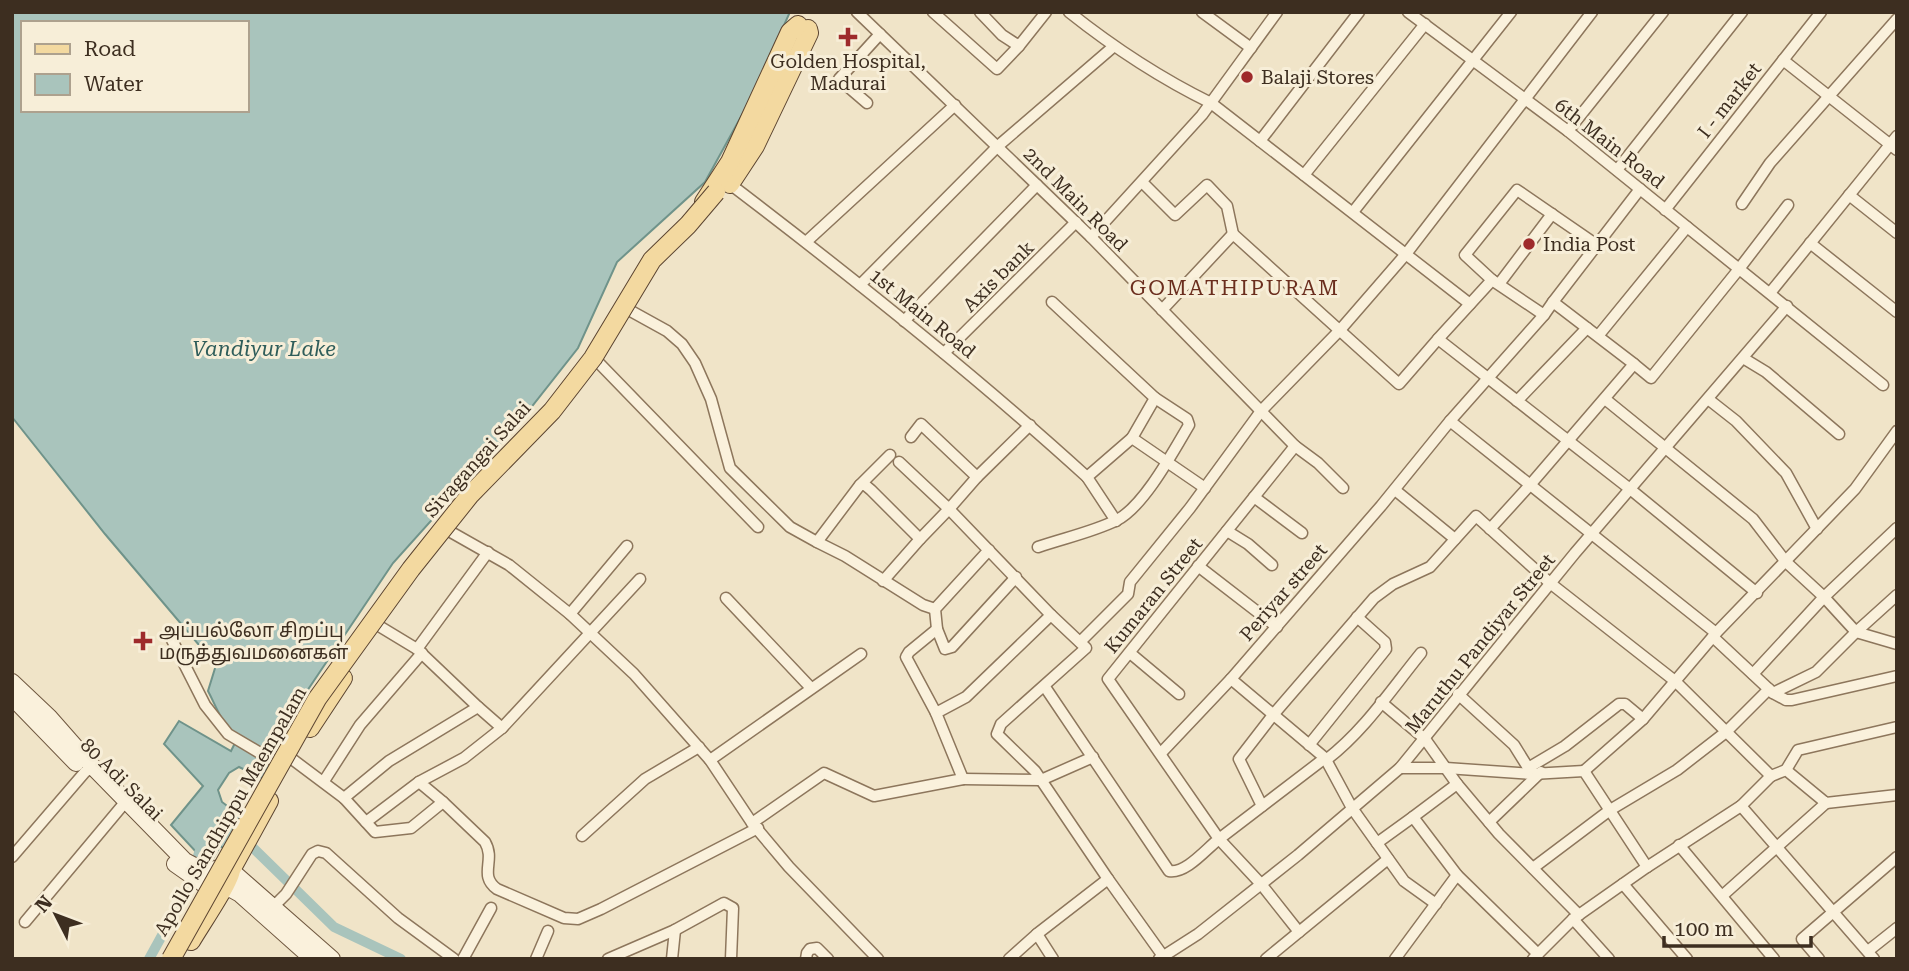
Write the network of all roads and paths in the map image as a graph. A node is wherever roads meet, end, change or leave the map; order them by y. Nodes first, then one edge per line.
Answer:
1 (817, 12) edge
2 (857, 12) edge
3 (933, 12) edge
4 (980, 12) edge
5 (1046, 12) edge
6 (1069, 12) edge
7 (1202, 12) edge
8 (1277, 12) edge
9 (1359, 12) edge
10 (1511, 12) edge
11 (1592, 12) edge
12 (1663, 12) edge
13 (1742, 12) edge
14 (1821, 12) edge
15 (1411, 13) edge
16 (1896, 16) edge
17 (803, 22) edge
18 (1426, 24) junction
19 (880, 34) junction
20 (1019, 46) junction
21 (1113, 47) junction
22 (1251, 48) junction
23 (1474, 60) junction
24 (1783, 60) junction
25 (1829, 95) junction
26 (1525, 99) junction
27 (867, 103) dead end
28 (1211, 103) junction
29 (955, 105) junction
30 (1568, 131) junction
31 (1260, 141) junction
32 (1894, 143) edge
33 (998, 146) junction
34 (1617, 170) junction
35 (1304, 175) junction
36 (1142, 182) junction
37 (1037, 185) junction
38 (1640, 189) junction
39 (721, 190) junction
40 (1849, 195) junction
41 (1742, 204) dead end
42 (1788, 205) dead end
43 (1665, 210) junction
44 (1353, 212) junction
45 (1552, 214) junction
46 (1076, 222) junction
47 (1687, 227) junction
48 (1897, 233) edge
49 (1233, 234) junction
50 (1091, 237) junction
51 (806, 242) junction
52 (1810, 243) junction
53 (1597, 245) junction
54 (1406, 254) junction
55 (1740, 269) junction
56 (1495, 282) junction
57 (860, 285) junction
58 (1770, 293) junction
59 (1052, 302) dead end
60 (1553, 302) junction
61 (1470, 304) junction
62 (1787, 306) junction
63 (629, 310) junction
64 (1162, 310) junction
65 (1897, 312) edge
66 (1544, 315) junction
67 (904, 321) junction
68 (1587, 328) junction
69 (1340, 330) junction
70 (1598, 337) junction
71 (1438, 339) junction
72 (944, 353) junction
73 (1743, 358) junction
74 (597, 360) junction
75 (1634, 364) junction
76 (1489, 379) junction
77 (1883, 385) dead end
78 (1155, 398) junction
79 (1605, 399) junction
80 (1708, 399) junction
81 (1517, 401) junction
82 (1261, 411) junction
83 (1450, 421) junction
84 (1030, 425) junction
85 (1897, 431) edge
86 (1839, 434) dead end
87 (911, 437) dead end
88 (1132, 438) junction
89 (1568, 441) junction
90 (1295, 446) junction
91 (1666, 447) junction
92 (1167, 461) junction
93 (977, 477) junction
94 (1087, 477) junction
95 (860, 485) junction
96 (1530, 485) junction
97 (1205, 488) junction
98 (1342, 488) dead end
99 (1395, 489) junction
100 (1630, 489) junction
101 (1254, 497) junction
102 (949, 509) junction
103 (1116, 521) junction
104 (758, 527) dead end
105 (1490, 528) junction
106 (1897, 528) edge
107 (446, 529) junction
108 (1817, 529) junction
109 (1227, 531) junction
110 (1302, 533) dead end
111 (1591, 534) junction
112 (920, 539) junction
113 (1455, 539) junction
114 (817, 542) junction
115 (627, 546) dead end
116 (1038, 547) dead end
117 (989, 550) junction
118 (488, 552) junction
119 (1786, 562) junction
120 (1272, 565) dead end
121 (1198, 566) junction
122 (1016, 577) junction
123 (640, 579) dead end
124 (883, 581) junction
125 (1550, 583) junction
126 (1757, 593) junction
127 (1897, 595) edge
128 (1824, 597) junction
129 (726, 598) dead end
130 (934, 609) junction
131 (570, 614) junction
132 (1051, 615) junction
133 (1357, 617) junction
134 (379, 626) junction
135 (1277, 626) junction
136 (937, 629) junction
137 (1856, 632) junction
138 (590, 633) junction
139 (1714, 635) junction
140 (171, 638) dead end
141 (1080, 642) junction
142 (1897, 644) edge
143 (420, 651) junction
144 (1130, 653) junction
145 (1421, 653) dead end
146 (860, 654) dead end
147 (1753, 674) junction
148 (1897, 676) edge
149 (1231, 679) junction
150 (1675, 681) junction
151 (12, 682) edge
152 (1045, 687) junction
153 (811, 688) junction
154 (1771, 691) junction
155 (1180, 694) dead end
156 (1458, 694) junction
157 (12, 697) edge
158 (1381, 702) junction
159 (478, 707) junction
160 (936, 713) junction
161 (1273, 715) junction
162 (1643, 719) junction
163 (1897, 727) edge
164 (502, 728) junction
165 (1726, 732) junction
166 (1425, 739) junction
167 (1310, 745) junction
168 (699, 747) junction
169 (1161, 753) junction
170 (1093, 757) junction
171 (1326, 759) junction
172 (710, 760) junction
173 (285, 764) junction
174 (1400, 768) junction
175 (1446, 768) junction
176 (89, 770) junction
177 (1584, 771) junction
178 (1786, 771) junction
179 (1534, 772) junction
180 (1771, 776) junction
181 (963, 779) junction
182 (1041, 780) junction
183 (324, 781) junction
184 (419, 782) junction
185 (1457, 785) junction
186 (1897, 795) edge
187 (344, 798) junction
188 (443, 802) junction
189 (123, 803) junction
190 (1826, 803) junction
191 (1262, 806) junction
192 (1741, 806) junction
193 (1352, 808) junction
194 (1610, 810) junction
195 (1413, 817) junction
196 (366, 822) junction
197 (1489, 822) junction
198 (755, 825) junction
199 (582, 836) dead end
200 (1219, 839) junction
201 (1377, 843) junction
202 (1679, 845) junction
203 (1776, 846) junction
204 (1897, 857) edge
205 (12, 858) edge
206 (1388, 859) junction
207 (1647, 867) junction
208 (1533, 868) junction
209 (221, 869) junction
210 (1457, 875) junction
211 (1108, 880) junction
212 (1261, 884) junction
213 (1623, 884) junction
214 (1722, 896) junction
215 (1436, 904) junction
216 (273, 907) junction
217 (491, 908) dead end
218 (1833, 911) junction
219 (1576, 917) junction
220 (25, 922) dead end
221 (1897, 928) edge
222 (675, 930) junction
223 (548, 931) dead end
224 (1299, 932) junction
225 (1037, 934) junction
226 (1871, 955) edge
227 (1535, 956) edge
228 (1161, 957) edge
229 (168, 959) edge
230 (179, 959) edge
231 (313, 959) edge
232 (332, 959) edge
233 (454, 959) edge
234 (463, 959) edge
235 (536, 959) edge
236 (608, 959) edge
237 (673, 959) edge
238 (731, 959) edge
239 (806, 959) edge
240 (828, 959) edge
241 (878, 959) edge
242 (1009, 959) edge
243 (1052, 959) edge
244 (1266, 959) edge
245 (1395, 959) edge
246 (1609, 959) edge
247 (1687, 959) edge
248 (1774, 959) edge
249 (1819, 959) edge

1 - 17 main road, Sivagangai Salai
2 - 19 street, 2nd Main Road
3 - 20 street
4 - 20 street
5 - 20 street
6 - 21 street
7 - 22 street
8 - 22 street
9 - 31 street
10 - 23 street
11 - 26 street
12 - 30 street
13 - 34 street
14 - 24 street, I - market
15 - 18 street, 6th Main Road
16 - 25 street
17 - 39 main road, Sivagangai Salai
17 - 107 main road, Sivagangai Salai
18 - 23 street, 6th Main Road
18 - 35 street
19 - 27 street
19 - 29 street, 2nd Main Road
21 - 28 street
21 - 33 street
22 - 28 street
23 - 26 street, 6th Main Road
23 - 44 street
24 - 25 street, I - market
24 - 43 street, I - market
25 - 32 street, I - market
25 - 41 street
26 - 30 street, 6th Main Road
26 - 54 street
28 - 31 street
28 - 36 street
29 - 33 street, 2nd Main Road
29 - 51 street
30 - 34 street, 6th Main Road
31 - 35 street
32 - 40 street
33 - 37 street, 2nd Main Road
33 - 57 street
34 - 38 street, 6th Main Road
35 - 44 street
36 - 49 street
36 - 50 street
37 - 46 street, 2nd Main Road
37 - 67 street
38 - 43 street, 6th Main Road
38 - 53 street, Periyar street
39 - 51 street, 1st Main Road
39 - 63 main road, Sivagangai Salai
39 - 229 main road, Apollo Sandhippu Maempalam, bridge
39 - 230 main road, Apollo Sandhippu Maempalam, bridge
40 - 48 street
40 - 52 street
42 - 55 street
43 - 47 street, 6th Main Road
44 - 54 street
45 - 53 street
45 - 56 street
45 - 56 street
46 - 50 street, 2nd Main Road
46 - 72 street, Axis bank
47 - 55 street, 6th Main Road
47 - 70 street
49 - 64 street
49 - 69 street
50 - 64 street, 2nd Main Road
51 - 57 street, 1st Main Road
52 - 58 street
52 - 65 street
53 - 60 street, Periyar street
54 - 61 street
54 - 69 street
55 - 58 street, 6th Main Road
55 - 75 street
56 - 61 street
56 - 66 street
57 - 67 street, 1st Main Road
58 - 62 street, 6th Main Road
59 - 78 street
60 - 66 street, Periyar street
60 - 68 street
61 - 71 street
62 - 73 street, Maruthu Pandiyar Street
62 - 77 street
63 - 74 main road, Sivagangai Salai
63 - 114 street
64 - 82 street, 2nd Main Road
66 - 76 street, Periyar street
67 - 72 street, 1st Main Road
68 - 70 street
68 - 81 street
69 - 71 street
69 - 82 street
70 - 75 street
71 - 76 street
72 - 84 street, 1st Main Road
73 - 80 street, Maruthu Pandiyar Street
73 - 86 street
74 - 104 street
74 - 107 main road, Sivagangai Salai
75 - 79 street
76 - 81 street
76 - 83 street, Periyar street
78 - 88 street
78 - 92 street
79 - 89 street
79 - 91 street
80 - 91 street, Maruthu Pandiyar Street
80 - 108 street
81 - 89 street
82 - 90 street, 2nd Main Road
82 - 97 street
83 - 96 street
83 - 99 street, Periyar street
84 - 93 street
84 - 94 street, 1st Main Road
85 - 108 street
87 - 93 street
88 - 92 street
88 - 94 street
89 - 96 street
89 - 100 street
90 - 98 street, 2nd Main Road
90 - 101 street, Kumaran Street
91 - 100 street, Maruthu Pandiyar Street
91 - 119 street
92 - 97 street
92 - 103 street
93 - 102 street
94 - 103 street, 1st Main Road
95 - 102 street
95 - 112 street
95 - 114 street
96 - 105 street
96 - 111 street
97 - 141 street
99 - 113 street
99 - 135 street, Periyar street
100 - 111 street, Maruthu Pandiyar Street
100 - 126 street
101 - 109 street, Kumaran Street
101 - 110 street
102 - 112 street
102 - 117 street
103 - 116 street
105 - 113 street
105 - 125 street
106 - 128 street
107 - 118 street
107 - 134 main road, Sivagangai Salai
107 - 173 main road, Sivagangai Salai
108 - 119 street
109 - 120 street
109 - 121 street, Kumaran Street
111 - 125 street, Maruthu Pandiyar Street
111 - 139 street
112 - 124 street
113 - 133 street
114 - 124 street
115 - 131 street
117 - 122 street
117 - 130 street
118 - 131 street
118 - 143 street
119 - 126 street
119 - 128 street
121 - 135 street
121 - 144 street, Kumaran Street
122 - 132 street
122 - 136 street
123 - 138 street
124 - 130 street
125 - 150 street
125 - 156 street, Maruthu Pandiyar Street
126 - 139 street
127 - 137 street
128 - 137 street
128 - 147 street
129 - 153 street
130 - 136 street
131 - 138 street
132 - 141 street
132 - 160 street
133 - 161 street
133 - 167 street
134 - 143 street
134 - 173 main road, Sivagangai Salai
135 - 149 street, Periyar street
136 - 160 street
137 - 142 street
137 - 154 street
138 - 164 street
138 - 168 street
139 - 147 street
139 - 150 street
140 - 173 street
141 - 152 street
143 - 159 street
143 - 183 street
144 - 155 street
144 - 169 street, Kumaran Street
145 - 158 street
146 - 153 street
147 - 154 street
148 - 154 street
149 - 161 street
149 - 169 street
150 - 162 street
150 - 165 street
151 - 176 main road, 80 Adi Salai
152 - 170 street
152 - 182 street
153 - 172 street
154 - 165 street
156 - 166 street, Maruthu Pandiyar Street
156 - 179 street
157 - 176 main road, 80 Adi Salai
158 - 166 street
158 - 171 street
159 - 164 street
159 - 187 street
160 - 181 street
161 - 167 street
161 - 191 street
162 - 177 street
162 - 179 street
163 - 178 street
164 - 184 street
165 - 180 street
165 - 194 street
166 - 174 street, Maruthu Pandiyar Street
166 - 175 street
167 - 171 street
168 - 172 street
168 - 199 street
169 - 200 street, Kumaran Street
170 - 182 street
170 - 200 street
171 - 191 street
171 - 193 street
172 - 198 street
173 - 183 street
173 - 209 main road, Sivagangai Salai
174 - 175 street
174 - 193 street, Maruthu Pandiyar Street
175 - 179 street
175 - 185 street
176 - 189 main road, 80 Adi Salai
176 - 205 street
177 - 179 street
177 - 194 street
178 - 180 street
178 - 190 street
179 - 197 street
180 - 192 street
181 - 182 street
181 - 198 street
182 - 211 street
183 - 187 street
184 - 188 street
184 - 196 street
185 - 195 street
185 - 197 street
186 - 190 street
187 - 196 street
188 - 196 street
188 - 198 street
189 - 209 main road, 80 Adi Salai
189 - 220 street
190 - 203 street
191 - 200 street
192 - 202 street
192 - 203 street
193 - 201 street
193 - 212 street, Maruthu Pandiyar Street
194 - 207 street
194 - 208 street
195 - 201 street
195 - 210 street
197 - 208 street
198 - 241 street
200 - 212 street
201 - 206 street
202 - 207 street
202 - 214 street
203 - 214 street
203 - 218 street
204 - 218 street
206 - 215 street
206 - 224 street
207 - 213 street
208 - 219 street
209 - 216 main road, 80 Adi Salai
209 - 229 main road, Sivagangai Salai
209 - 230 main road, Sivagangai Salai
209 - 231 main road, 80 Adi Salai
210 - 215 street
210 - 227 street
211 - 225 street
211 - 228 street
212 - 224 street
212 - 228 street, Maruthu Pandiyar Street
213 - 219 street
213 - 247 street
214 - 248 street
215 - 245 street
216 - 232 main road, 80 Adi Salai
216 - 233 street
217 - 234 street
218 - 226 street
218 - 249 street
219 - 227 street
219 - 246 street
221 - 226 street
222 - 236 street
222 - 237 street
222 - 238 street
223 - 235 street
224 - 244 street
225 - 242 street
225 - 243 street
239 - 240 street

